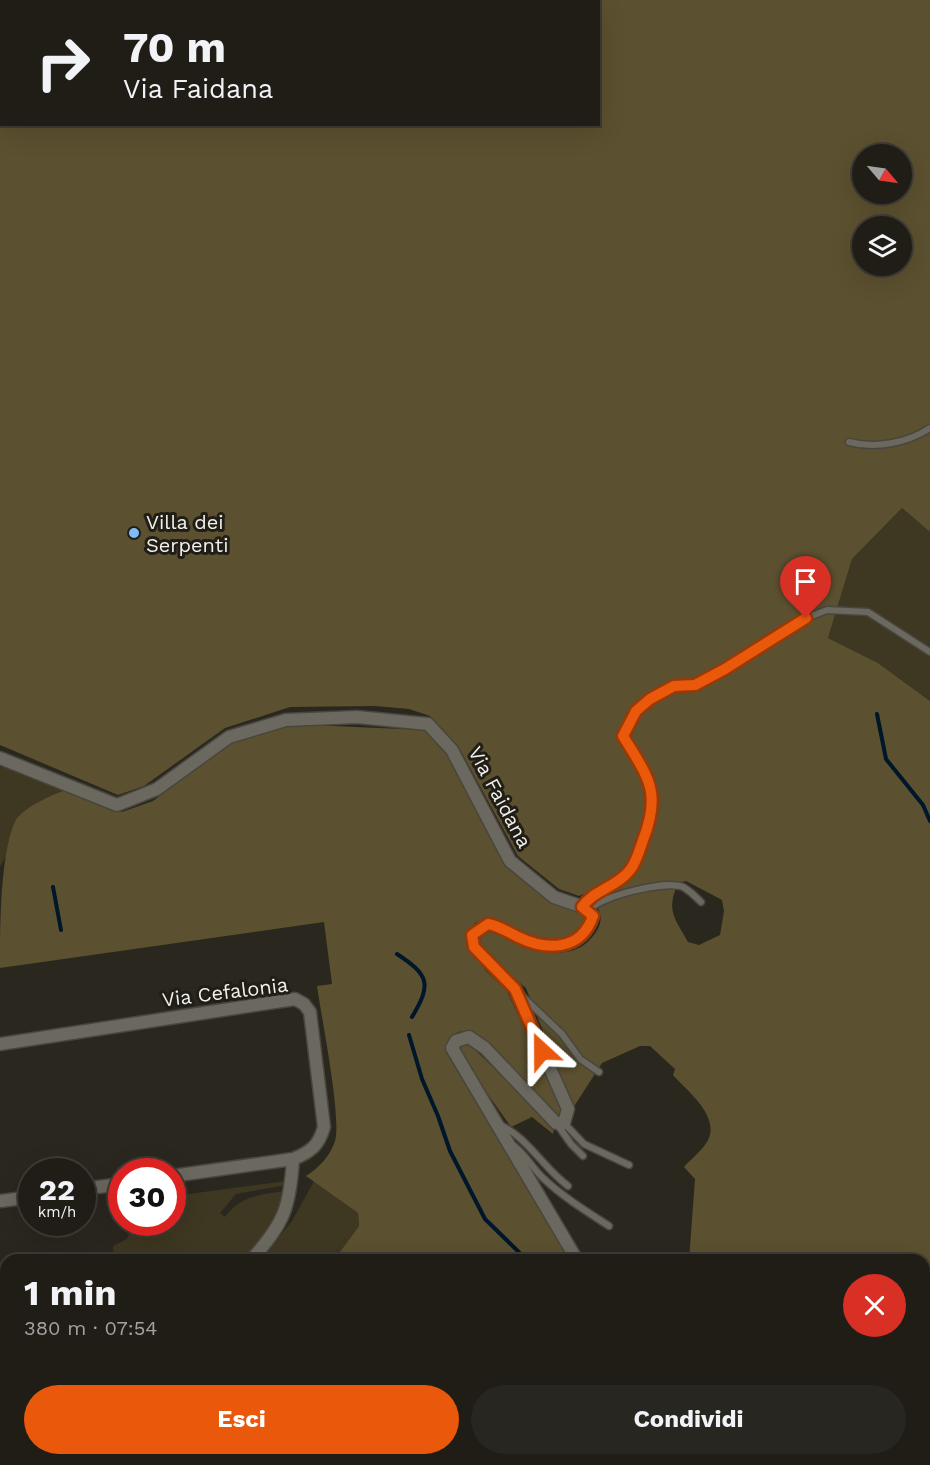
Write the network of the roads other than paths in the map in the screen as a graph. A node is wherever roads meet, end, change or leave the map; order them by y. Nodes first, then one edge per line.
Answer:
1 (930, 428) edge
2 (849, 442) dead end
3 (930, 652) edge
4 (0, 758) edge
5 (701, 902) dead end
6 (586, 909) junction
7 (517, 993) junction
8 (0, 1044) edge
9 (599, 1072) dead end
10 (495, 1122) junction
11 (560, 1123) junction
12 (504, 1139) junction
13 (583, 1156) dead end
14 (293, 1159) junction
15 (629, 1165) dead end
16 (186, 1174) edge
17 (568, 1186) dead end
18 (18, 1199) edge
19 (0, 1201) edge
20 (609, 1226) dead end
21 (256, 1254) edge
22 (573, 1254) edge

1 - 2 lane
3 - 6 lane
4 - 6 street, Via Faidana
5 - 6 lane
6 - 7 street
7 - 9 lane
7 - 11 street
8 - 14 street, Via Cefalonia
10 - 11 street
10 - 12 street
10 - 17 lane
11 - 13 lane
11 - 15 lane
12 - 20 lane
12 - 22 street
14 - 16 street, Via Cefalonia
14 - 21 street
18 - 19 street

